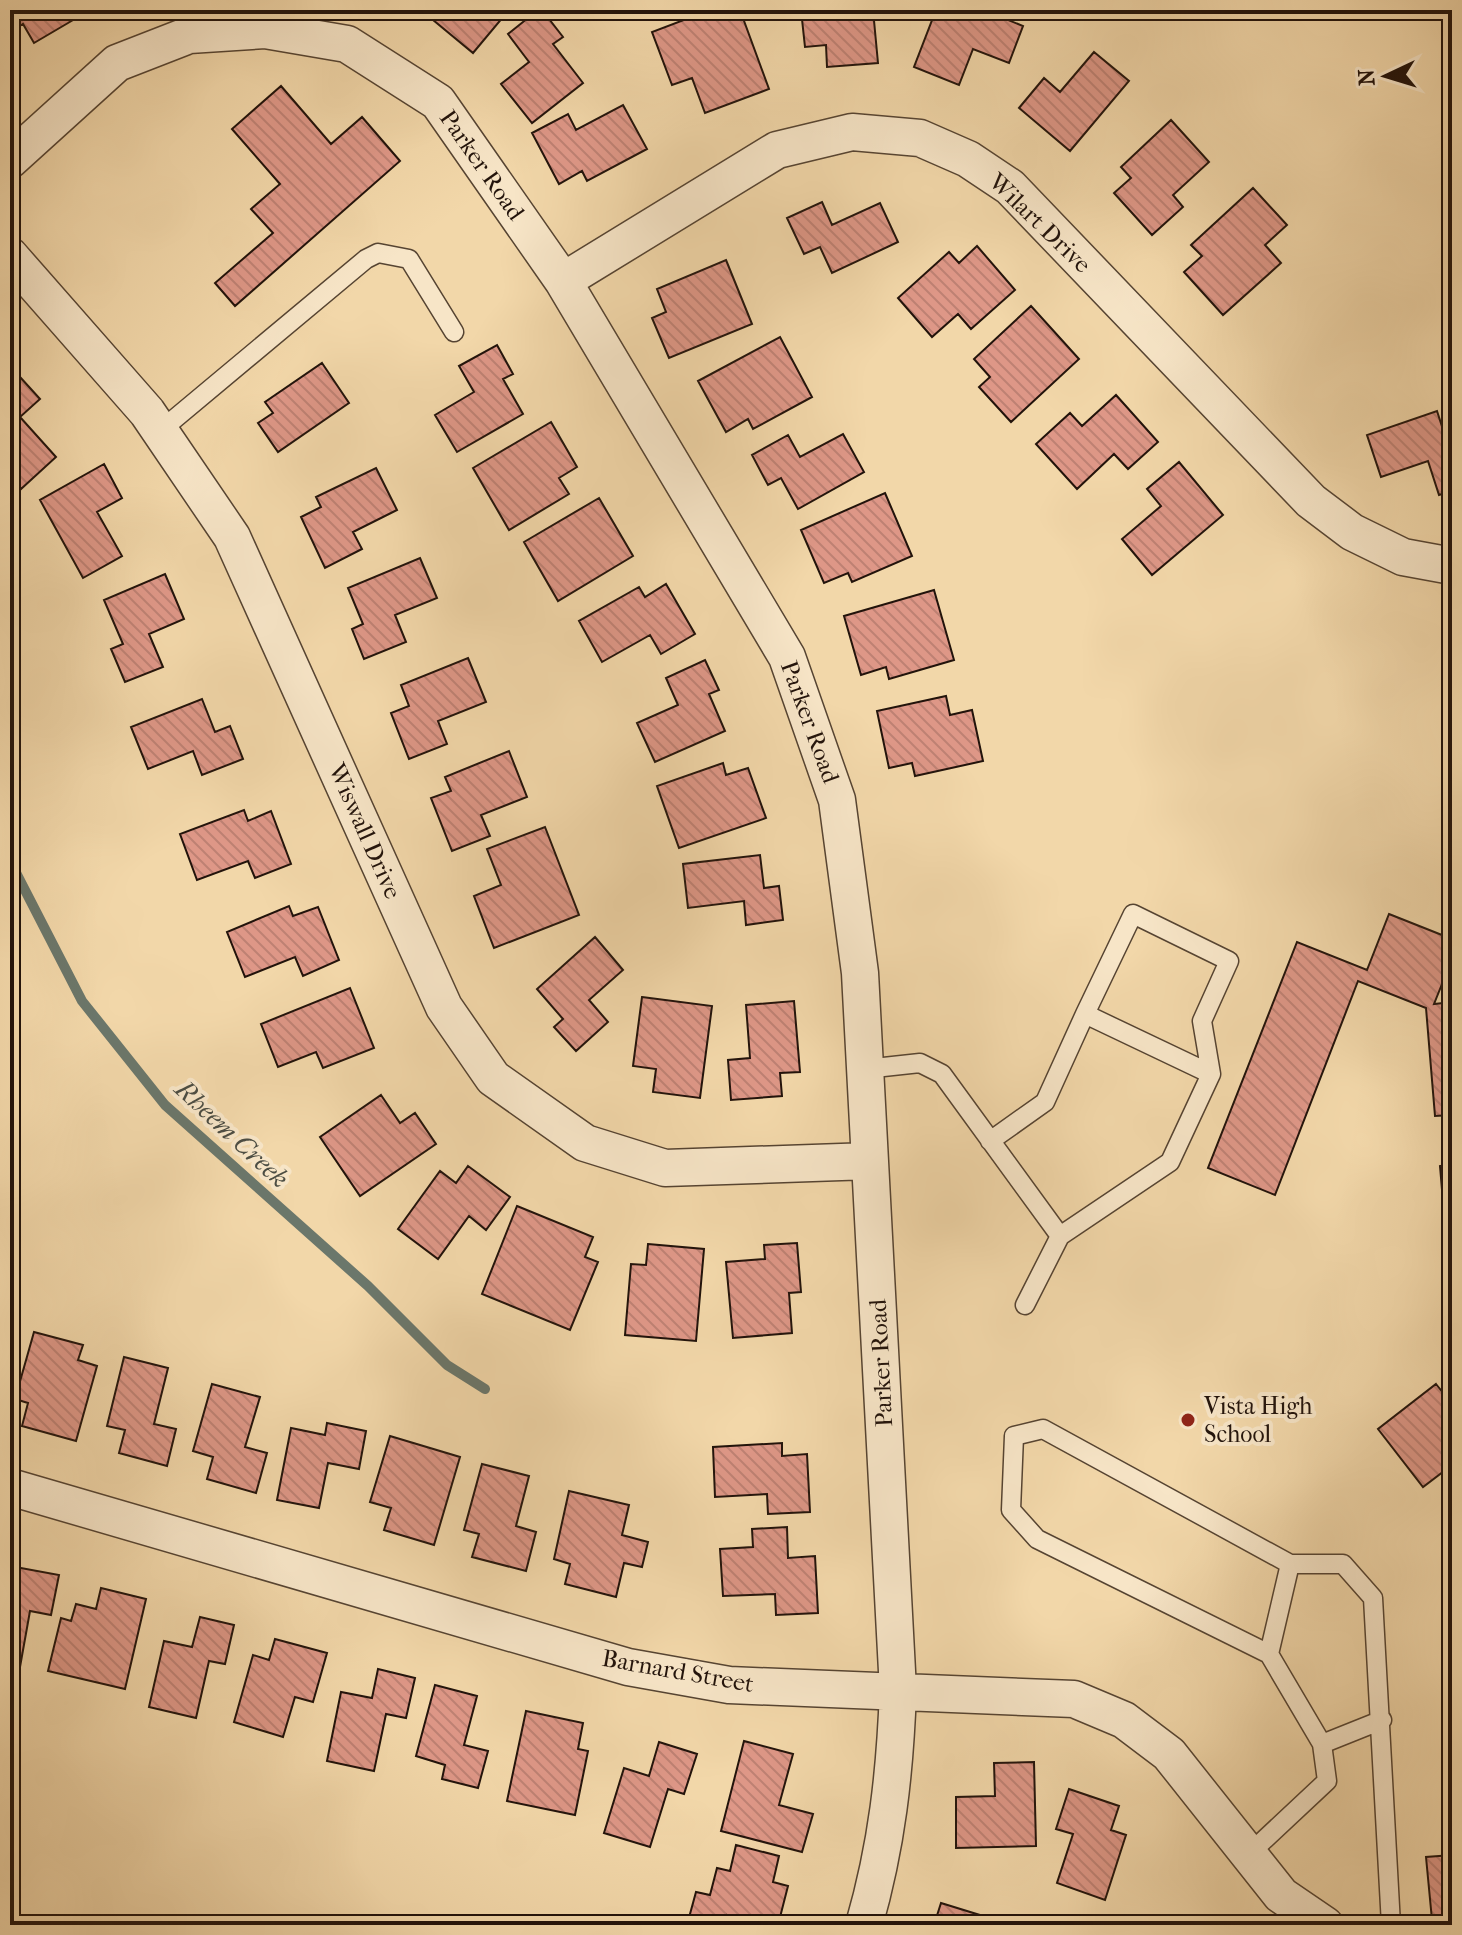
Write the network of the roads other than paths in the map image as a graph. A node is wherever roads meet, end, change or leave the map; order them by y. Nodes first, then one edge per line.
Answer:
1 (10, 160) edge
2 (10, 256) edge
3 (563, 281) junction
4 (454, 332) dead end
5 (160, 431) junction
6 (1452, 566) edge
7 (1085, 1014) junction
8 (865, 1069) junction
9 (1211, 1074) junction
10 (990, 1141) junction
11 (870, 1161) junction
12 (1060, 1236) junction
13 (1025, 1305) dead end
14 (10, 1487) edge
15 (1290, 1564) junction
16 (1269, 1654) junction
17 (898, 1690) junction
18 (1382, 1720) junction
19 (1322, 1744) junction
20 (1249, 1854) junction
21 (864, 1925) edge
22 (1325, 1925) edge
23 (1391, 1925) edge

1 - 3 street, Parker Road
2 - 5 street, Wiswall Drive
3 - 6 street, Wilart Drive
3 - 8 street, Parker Road
4 - 5 lane
5 - 11 street, Wiswall Drive
7 - 9 lane
7 - 9 lane
7 - 10 lane
8 - 10 lane
8 - 11 street, Parker Road
9 - 12 lane
10 - 12 lane
11 - 17 street, Parker Road
12 - 13 lane
14 - 17 street, Barnard Street
15 - 16 lane
15 - 16 lane
15 - 18 lane
16 - 19 lane
17 - 20 street, Barnard Street
17 - 21 street, Parker Road
18 - 19 lane
18 - 23 lane
19 - 20 lane
20 - 22 street, Barnard Street

